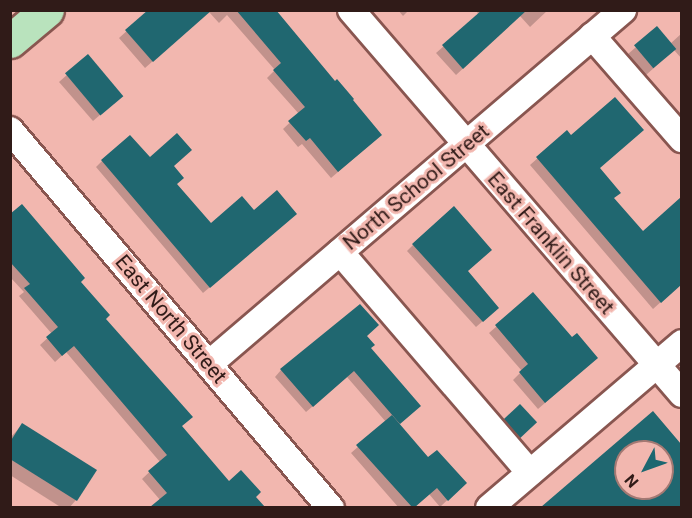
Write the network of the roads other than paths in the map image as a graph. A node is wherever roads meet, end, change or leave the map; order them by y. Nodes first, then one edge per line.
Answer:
1 (47, 10) edge
2 (351, 10) edge
3 (623, 10) edge
4 (592, 36) junction
5 (10, 41) edge
6 (10, 130) edge
7 (681, 139) edge
8 (466, 144) junction
9 (340, 252) junction
10 (681, 344) edge
11 (209, 364) junction
12 (656, 365) junction
13 (681, 394) edge
14 (530, 473) junction
15 (331, 507) edge
16 (489, 507) edge

1 - 5 main road
2 - 8 street, East Franklin Street
3 - 4 street, North School Street
4 - 7 street
4 - 8 street, North School Street
6 - 11 street, East North Street
8 - 9 street, North School Street
8 - 12 street, East Franklin Street
9 - 11 street, North School Street
9 - 14 street
10 - 12 street
11 - 15 street, East North Street
12 - 13 street, East Franklin Street
12 - 14 street
14 - 16 street

